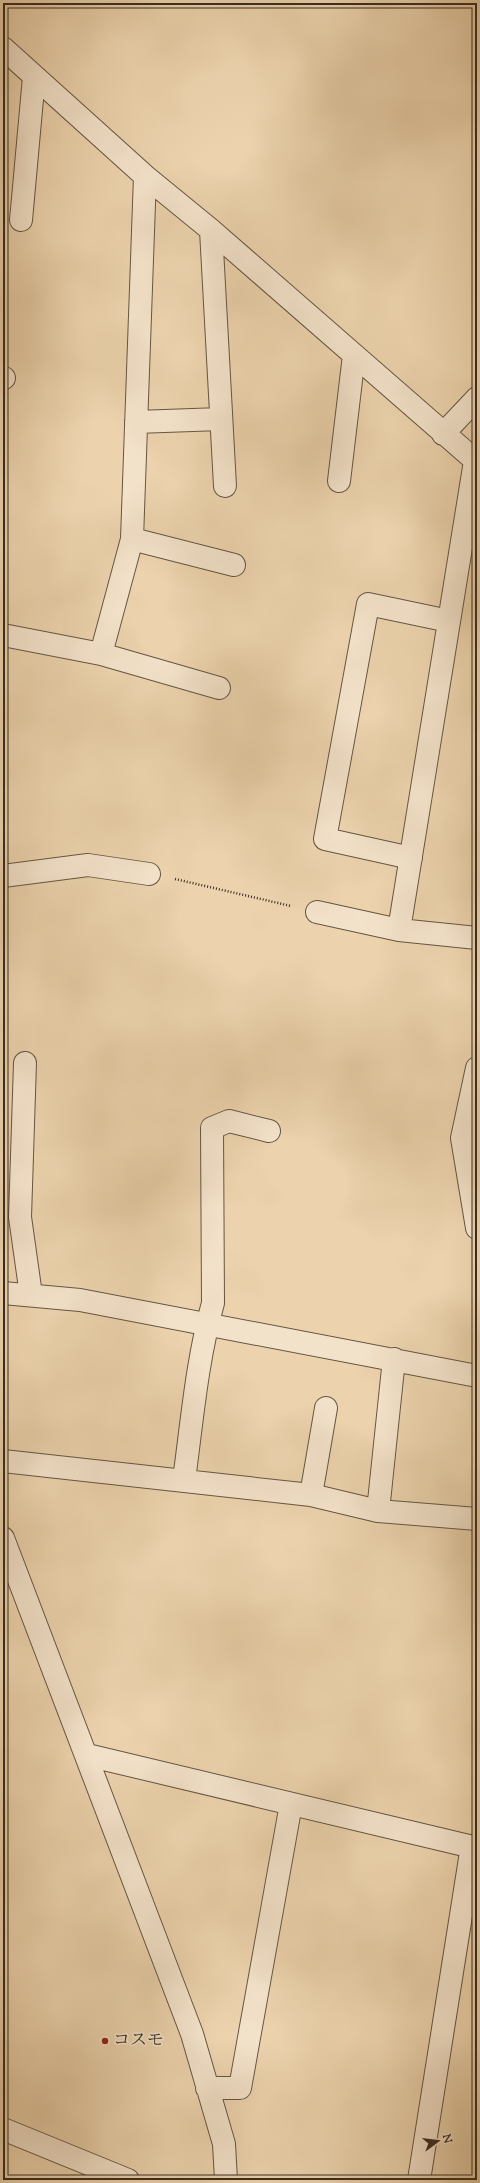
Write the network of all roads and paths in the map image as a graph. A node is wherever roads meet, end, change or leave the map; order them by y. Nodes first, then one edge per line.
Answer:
1 (3, 48) edge
2 (34, 77) junction
3 (145, 176) junction
4 (21, 220) dead end
5 (211, 230) junction
6 (354, 355) junction
7 (477, 398) edge
8 (221, 419) junction
9 (136, 422) junction
10 (443, 434) junction
11 (476, 462) edge
12 (339, 481) dead end
13 (225, 486) dead end
14 (132, 539) junction
15 (234, 565) dead end
16 (449, 621) junction
17 (3, 635) edge
18 (101, 654) junction
19 (219, 688) dead end
20 (411, 858) junction
21 (149, 874) joint
22 (3, 876) edge
23 (317, 912) joint
24 (399, 930) junction
25 (477, 938) edge
26 (25, 1063) dead end
27 (477, 1068) edge
28 (269, 1131) dead end
29 (477, 1228) edge
30 (3, 1293) edge
31 (31, 1295) junction
32 (207, 1324) junction
33 (394, 1359) junction
34 (477, 1376) edge
35 (326, 1408) dead end
36 (3, 1461) edge
37 (184, 1480) junction
38 (311, 1495) junction
39 (378, 1511) junction
40 (477, 1518) edge
41 (3, 1538) edge
42 (87, 1755) junction
43 (291, 1804) junction
44 (474, 1847) edge
45 (207, 2088) junction
46 (3, 2129) edge
47 (100, 2174) edge
48 (128, 2180) edge
49 (226, 2180) edge
50 (419, 2180) edge

1 - 2 street
2 - 3 street
2 - 4 street
3 - 5 street
3 - 9 street
5 - 6 street
5 - 8 street
6 - 10 street
6 - 12 street
7 - 10 street
8 - 9 street
8 - 13 street
9 - 14 street
10 - 11 street
11 - 16 street
14 - 15 street
14 - 18 street
16 - 20 street
16 - 20 street
17 - 18 street
18 - 19 street
20 - 24 street
21 - 22 street
21 - 23 path
23 - 24 street
24 - 25 street
26 - 31 street
27 - 29 street
28 - 32 street
30 - 31 street
31 - 32 street
32 - 33 street
32 - 37 street
33 - 34 street
33 - 39 street
35 - 38 street
36 - 37 street
37 - 38 street
38 - 39 street
39 - 40 street
41 - 42 street
42 - 43 street
42 - 45 street
43 - 44 street
43 - 45 street
44 - 50 street
45 - 49 street
46 - 47 street
47 - 48 street

